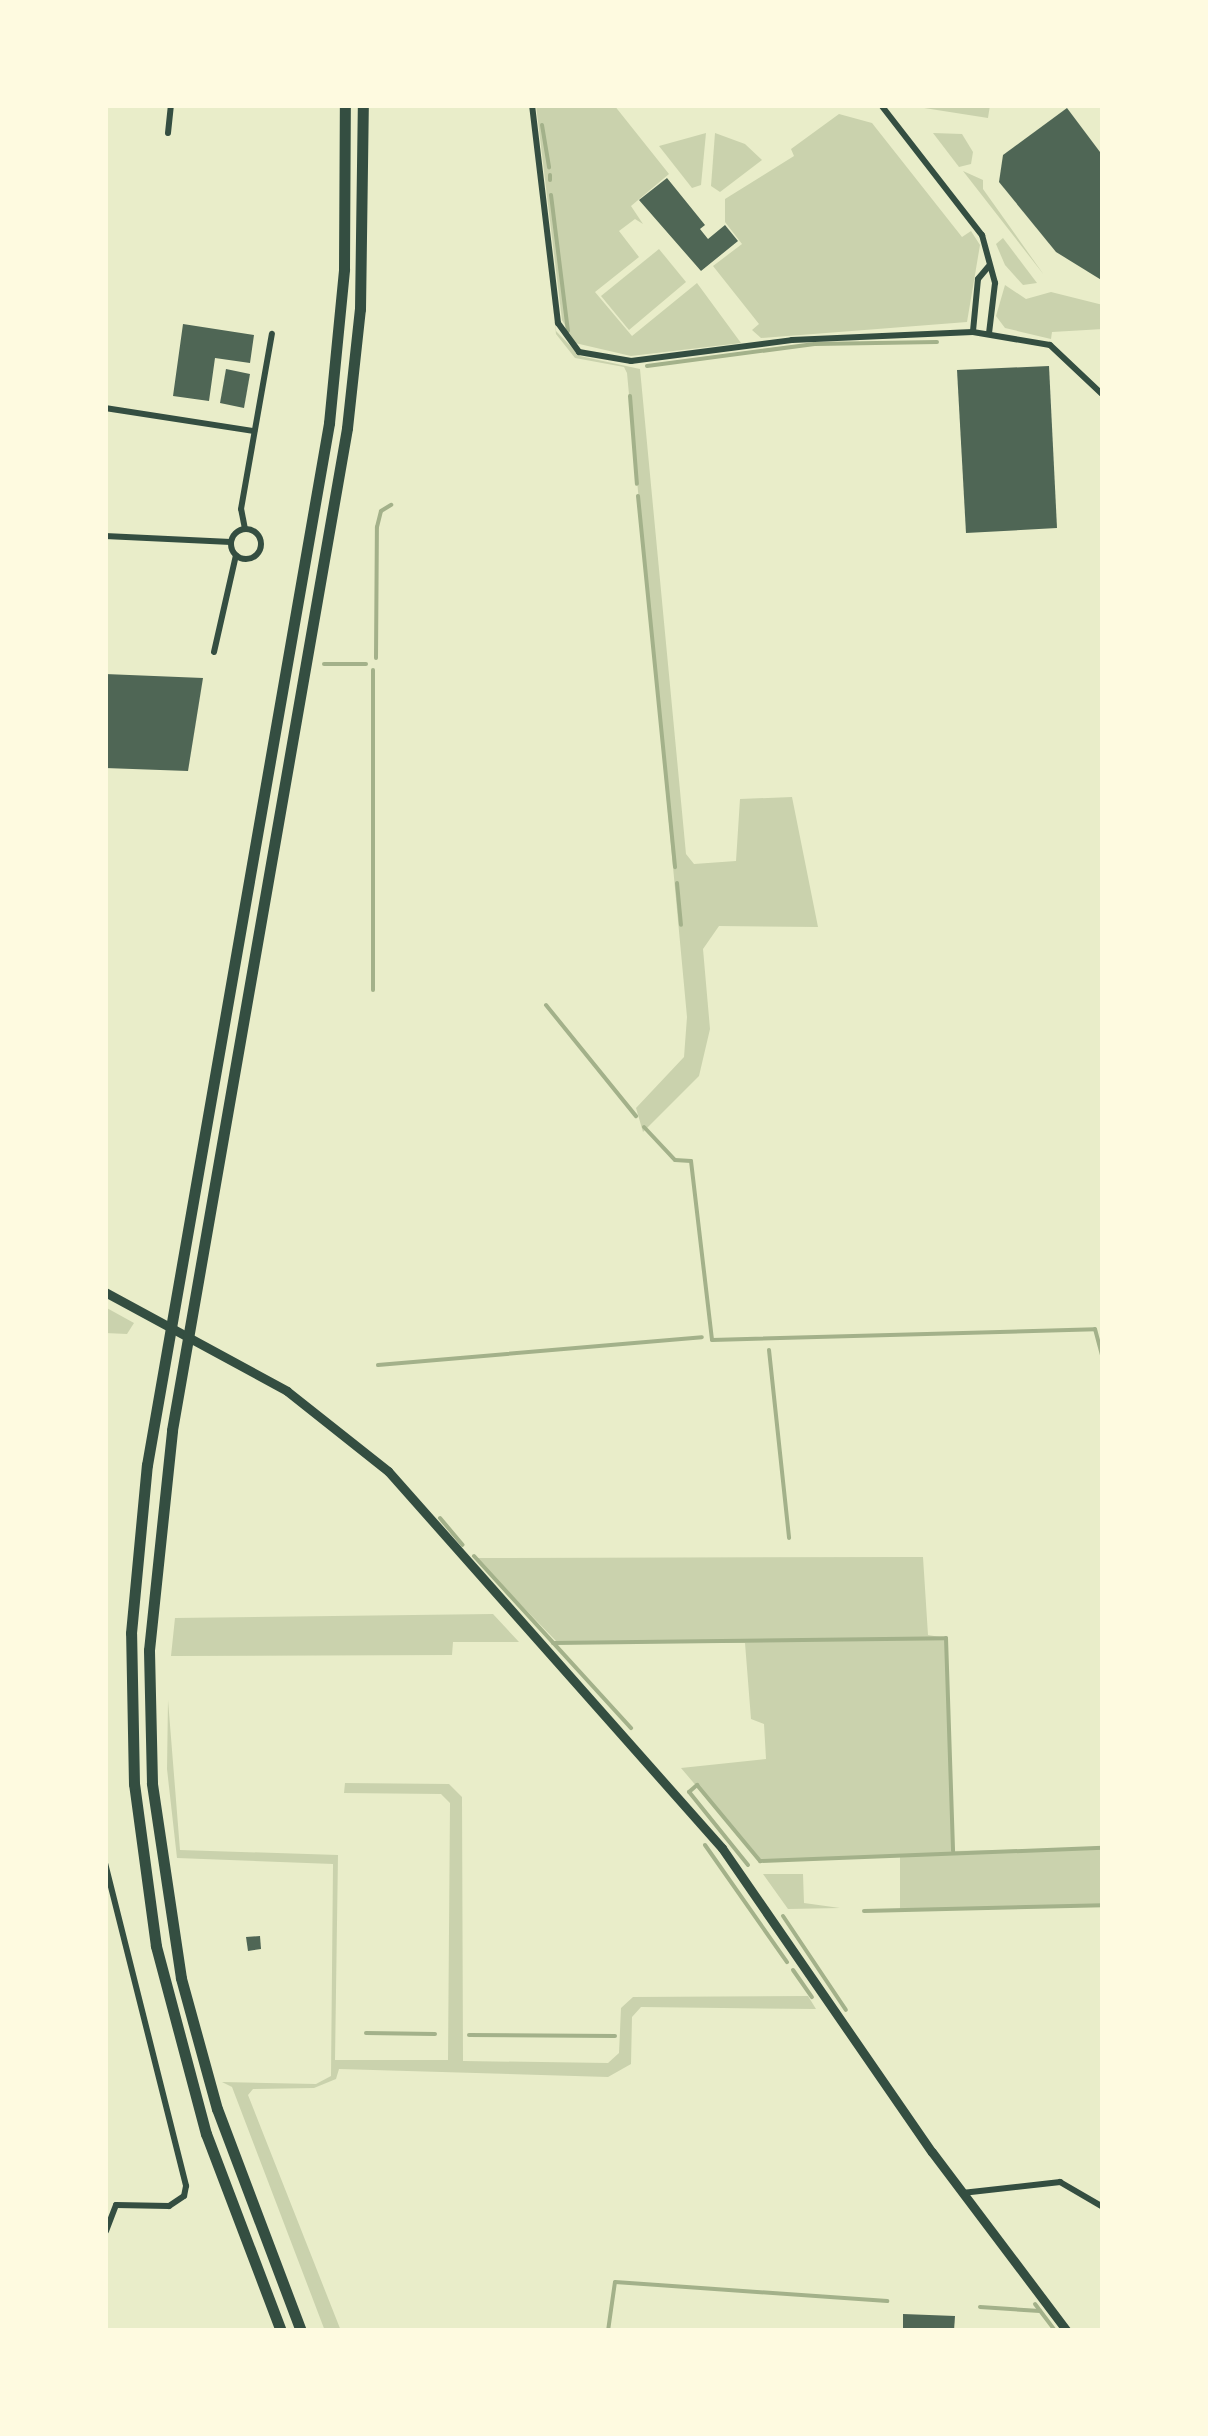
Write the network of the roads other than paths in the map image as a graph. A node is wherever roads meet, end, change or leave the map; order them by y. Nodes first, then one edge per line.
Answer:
1 (171, 105) edge
2 (345, 105) edge
3 (363, 105) edge
4 (532, 105) edge
5 (881, 105) edge
6 (168, 133) dead end
7 (988, 266) junction
8 (973, 332) junction
9 (989, 333) junction
10 (272, 334) dead end
11 (1103, 395) edge
12 (105, 408) edge
13 (254, 432) junction
14 (245, 528) junction
15 (105, 536) edge
16 (231, 542) junction
17 (236, 554) junction
18 (214, 652) dead end
19 (108, 1294) edge
20 (105, 1863) edge
21 (962, 2193) junction
22 (1103, 2207) edge
23 (106, 2231) edge
24 (281, 2331) edge
25 (301, 2331) edge
26 (1068, 2331) edge

1 - 6 street
2 - 24 highway
3 - 25 highway
4 - 8 street
5 - 7 street
7 - 8 street
7 - 9 street
8 - 9 street
9 - 11 street
10 - 13 street
12 - 13 street
13 - 14 street
14 - 16 street
14 - 17 street
15 - 16 street
16 - 17 street
17 - 18 street
19 - 21 street
20 - 23 street
21 - 22 street
21 - 26 street

